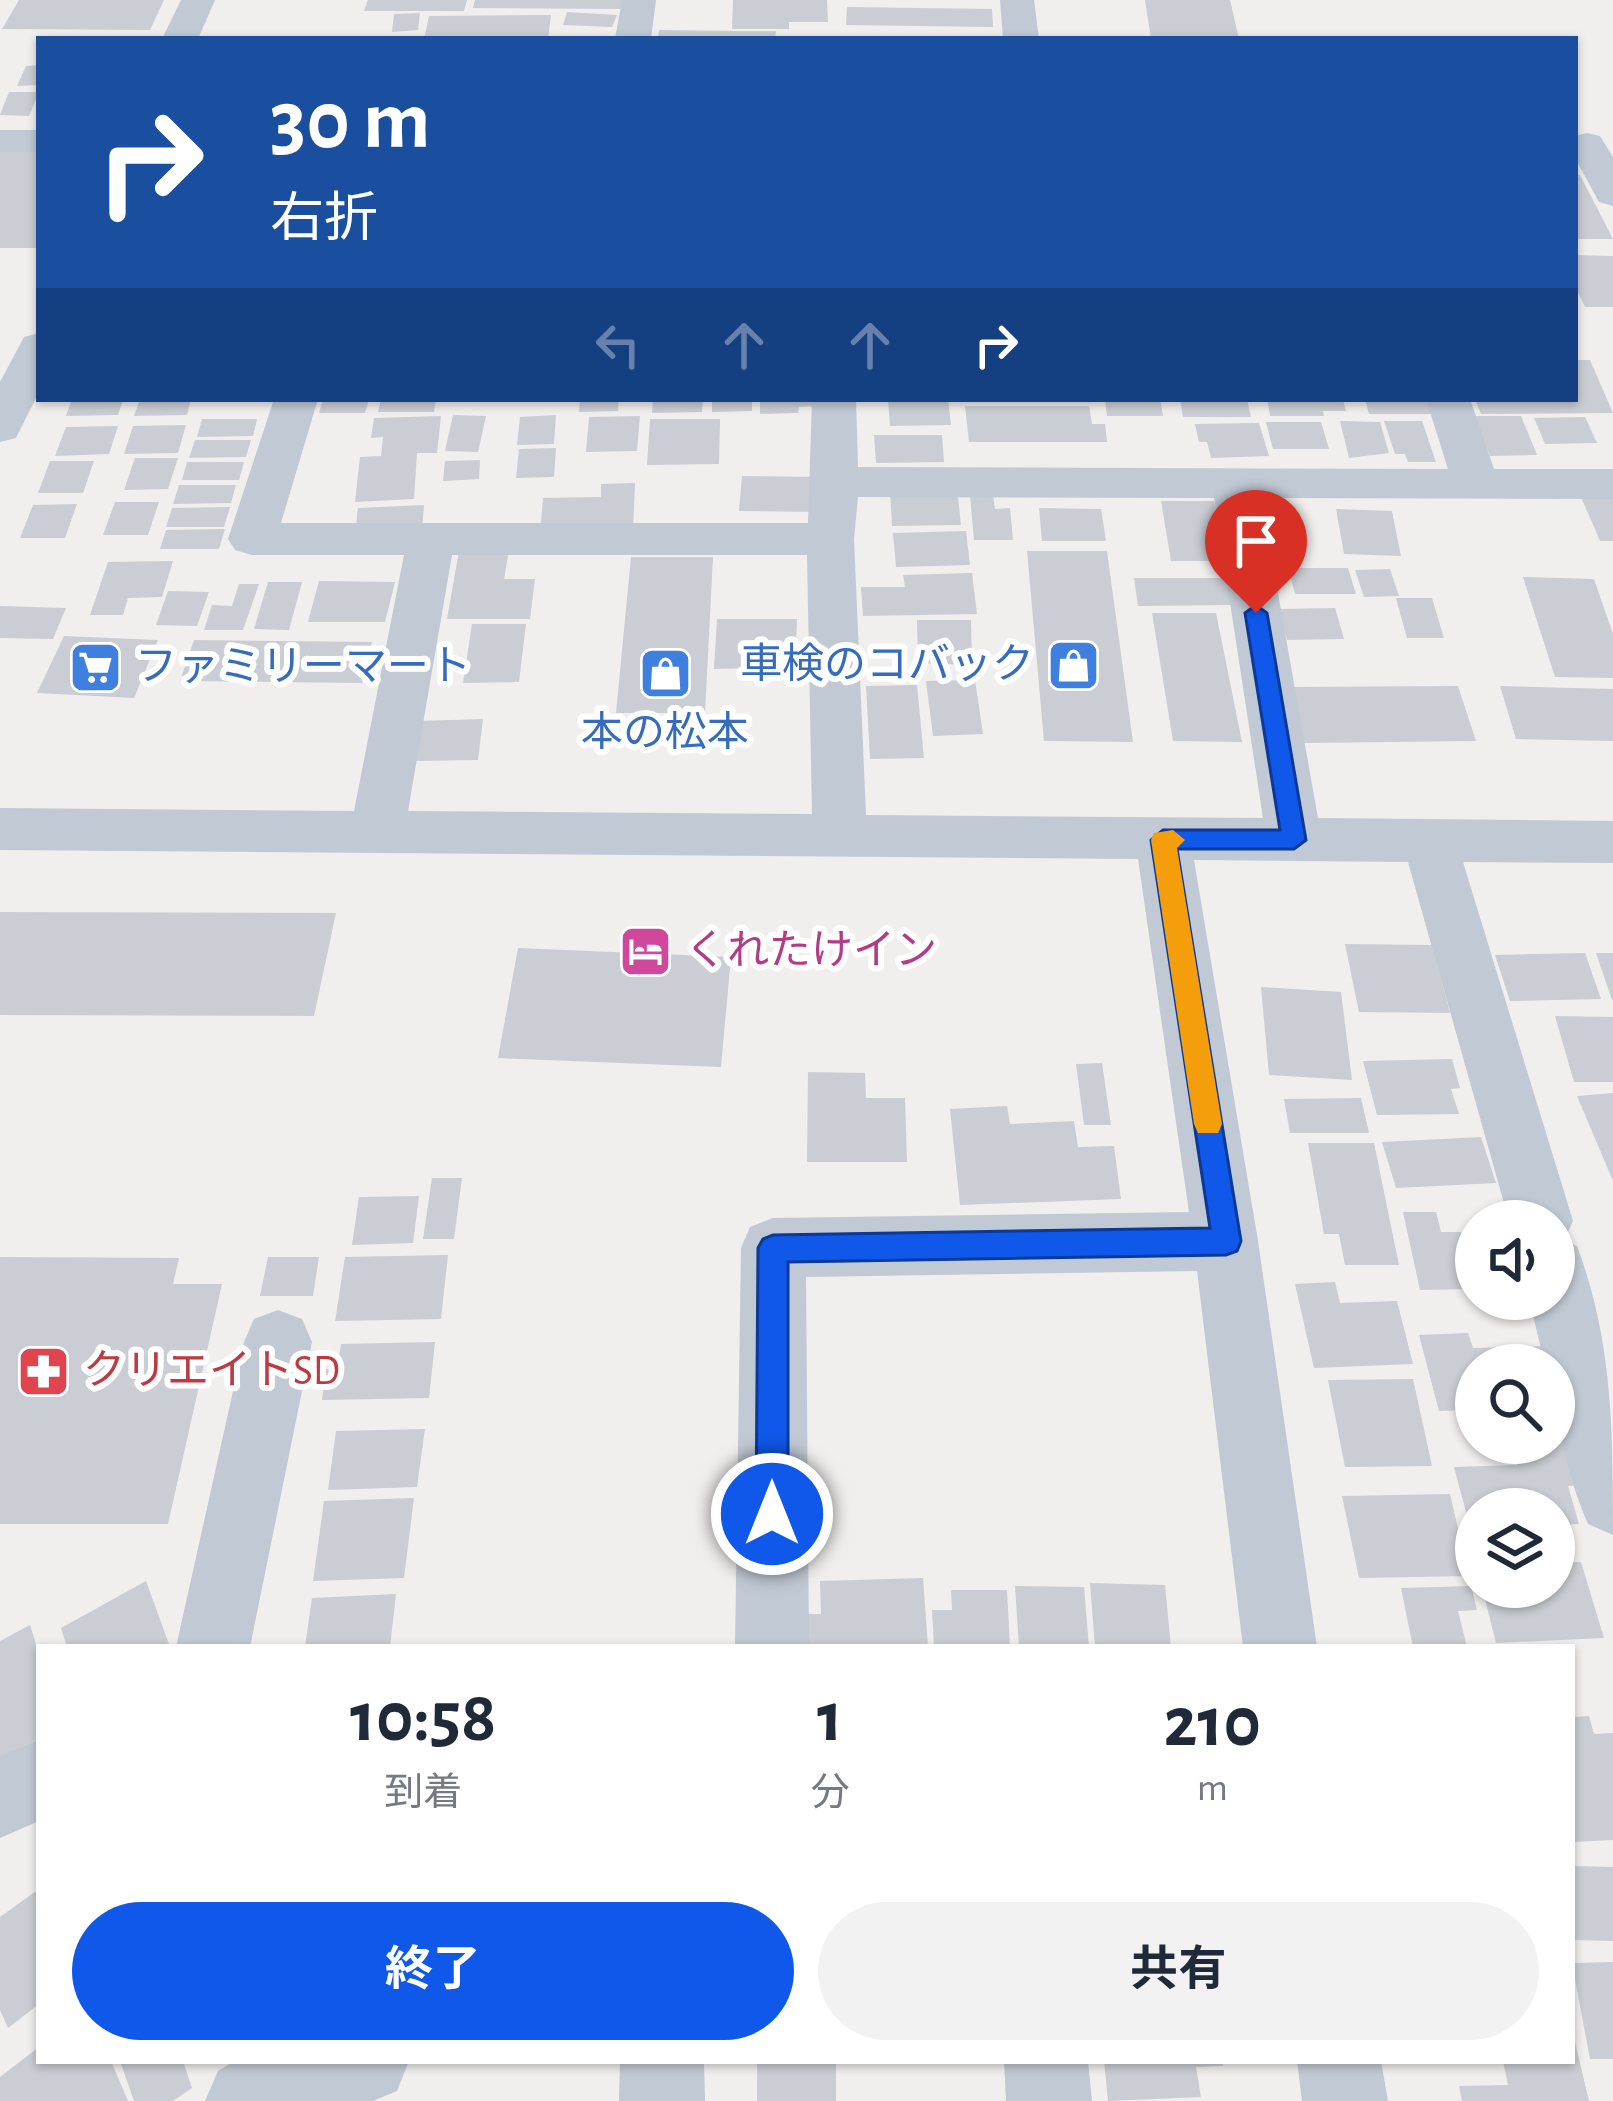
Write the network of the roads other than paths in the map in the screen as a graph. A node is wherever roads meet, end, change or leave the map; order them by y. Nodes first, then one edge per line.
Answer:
1 (198, 0) edge
2 (639, 0) edge
3 (1017, 0) edge
4 (181, 36) edge
5 (633, 36) edge
6 (1022, 36) edge
7 (0, 141) edge
8 (36, 141) edge
9 (1592, 144) edge
10 (1613, 194) edge
11 (36, 352) edge
12 (295, 402) edge
13 (834, 402) edge
14 (1449, 402) edge
15 (0, 428) edge
16 (836, 482) junction
17 (1476, 483) junction
18 (1234, 484) junction
19 (1613, 484) edge
20 (430, 539) junction
21 (830, 539) junction
22 (0, 829) edge
23 (377, 835) junction
24 (840, 836) junction
25 (1163, 840) junction
26 (1294, 840) junction
27 (1429, 840) junction
28 (1613, 842) edge
29 (1534, 1200) edge
30 (1226, 1241) junction
31 (1575, 1303) edge
32 (1593, 1334) edge
33 (278, 1342) dead end
34 (1613, 1498) edge
35 (214, 1644) edge
36 (772, 1644) edge
37 (1280, 1644) edge
38 (36, 1780) edge
39 (0, 1799) edge
40 (353, 2064) edge
41 (662, 2064) edge
42 (1046, 2064) edge
43 (1340, 2064) edge
44 (264, 2083) edge
45 (662, 2101) edge
46 (1049, 2101) edge
47 (1346, 2101) edge

1 - 4 street
2 - 5 street
3 - 6 street
7 - 8 street
9 - 10 street
11 - 15 street
12 - 20 street
13 - 16 street
14 - 17 street
16 - 18 street
16 - 21 street
17 - 18 street
17 - 19 street
18 - 26 street
20 - 21 street
20 - 23 street
21 - 24 street
22 - 23 street
23 - 24 street
24 - 25 street
25 - 26 street
25 - 30 street
26 - 27 street
27 - 28 street
27 - 29 street
30 - 36 street
30 - 37 street
31 - 32 street
32 - 34 street
33 - 35 street
38 - 39 street
40 - 44 street
41 - 45 street
42 - 46 street
43 - 47 street

